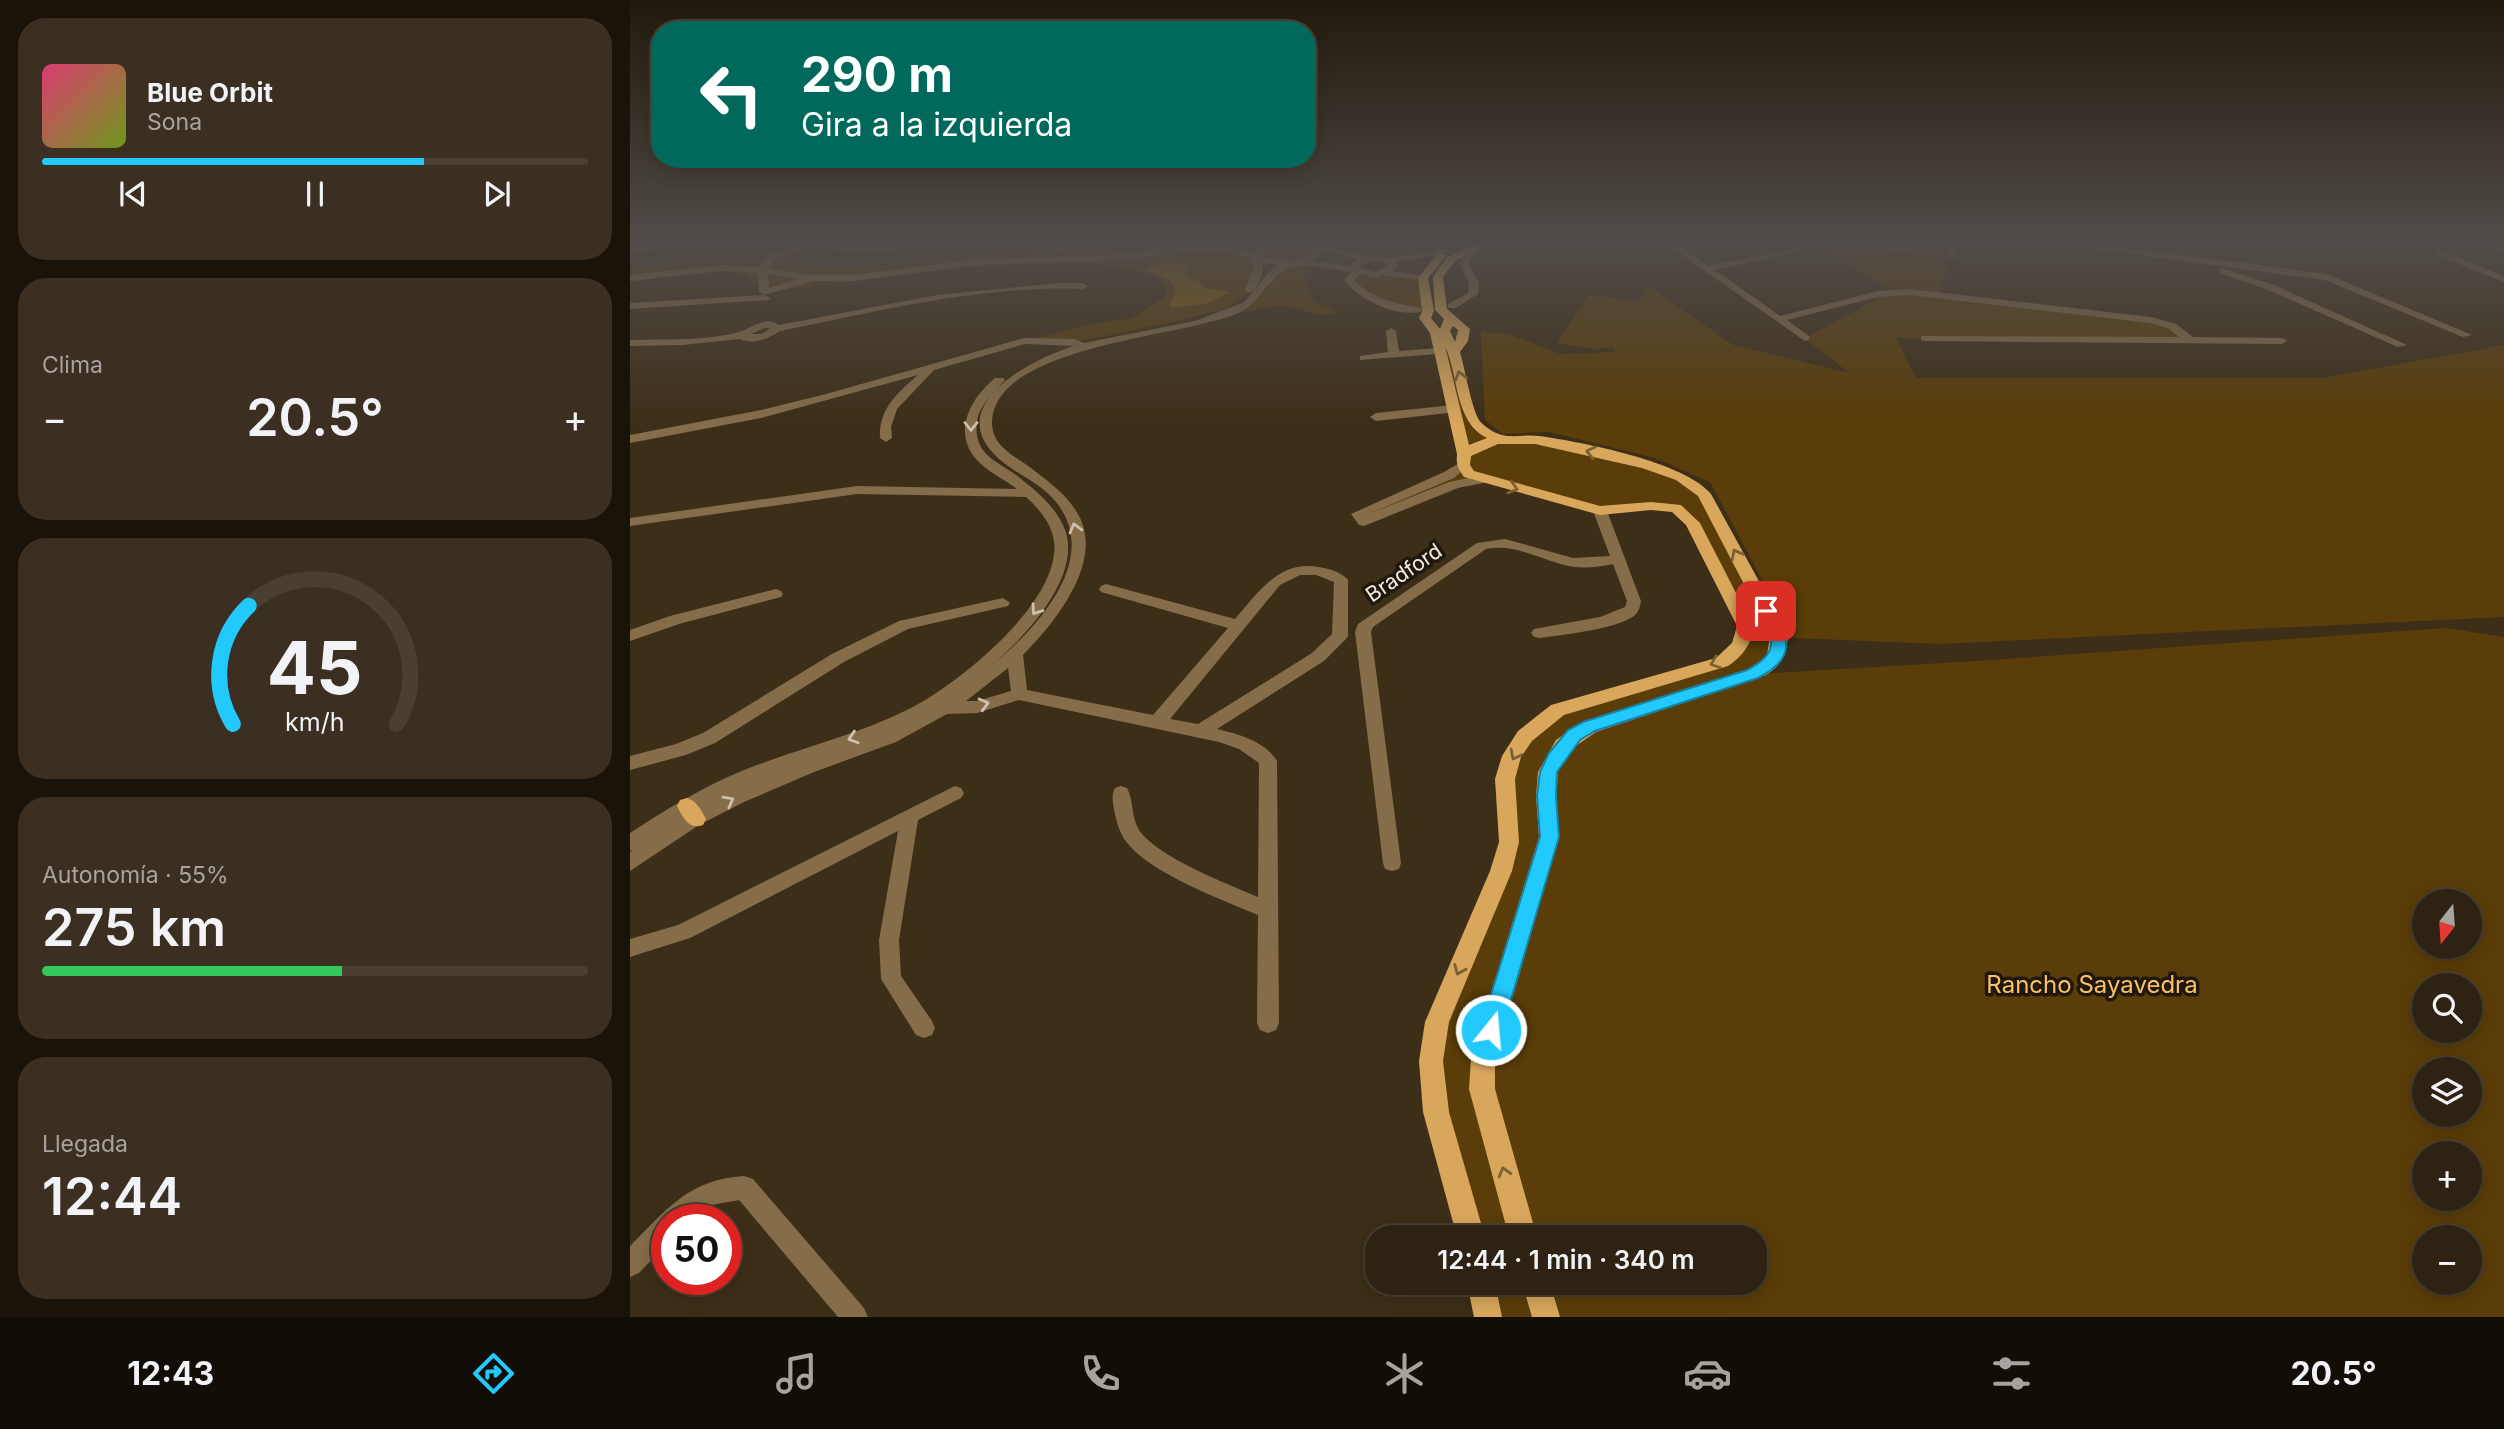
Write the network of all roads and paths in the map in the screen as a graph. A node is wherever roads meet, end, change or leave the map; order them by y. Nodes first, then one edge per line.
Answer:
1 (673, 302) edge
2 (764, 302) edge
3 (909, 302) edge
4 (1235, 302) edge
5 (1250, 302) edge
6 (1381, 302) edge
7 (1431, 302) edge
8 (1437, 302) edge
9 (1464, 302) edge
10 (1755, 302) edge
11 (1844, 302) edge
12 (2000, 302) edge
13 (2304, 302) edge
14 (2390, 302) edge
15 (630, 306) edge
16 (1779, 319) junction
17 (762, 326) junction
18 (1438, 326) junction
19 (777, 329) junction
20 (1391, 331) dead end
21 (742, 335) junction
22 (2467, 335) dead end
23 (1805, 338) dead end
24 (1925, 338) dead end
25 (2190, 340) junction
26 (2283, 341) dead end
27 (630, 343) edge
28 (1078, 344) junction
29 (2402, 345) dead end
30 (1454, 352) junction
31 (1394, 355) junction
32 (1364, 358) dead end
33 (932, 368) junction
34 (1454, 409) junction
35 (1376, 417) dead end
36 (886, 438) dead end
37 (630, 439) edge
38 (1501, 440) junction
39 (1464, 460) junction
40 (1657, 468) junction
41 (1483, 480) junction
42 (1030, 493) junction
43 (1651, 506) junction
44 (1600, 511) junction
45 (630, 522) edge
46 (1617, 559) junction
47 (1106, 589) dead end
48 (776, 594) dead end
49 (1003, 603) dead end
50 (1237, 625) junction
51 (1539, 633) dead end
52 (630, 636) edge
53 (1015, 654) junction
54 (1018, 694) junction
55 (948, 708) junction
56 (1159, 720) junction
57 (1200, 731) junction
58 (630, 763) edge
59 (955, 793) dead end
60 (1122, 793) dead end
61 (691, 812) junction
62 (910, 816) junction
63 (630, 843) edge
64 (630, 863) edge
65 (1392, 863) dead end
66 (1268, 910) junction
67 (630, 948) edge
68 (1268, 1023) dead end
69 (924, 1028) dead end
70 (688, 1204) edge
71 (1468, 1225) edge
72 (1520, 1225) edge
73 (651, 1242) edge
74 (630, 1264) edge
75 (1484, 1295) edge
76 (1540, 1295) edge
77 (855, 1317) edge
78 (1488, 1317) edge
79 (1546, 1317) edge

1 - 15 street
2 - 17 street
3 - 19 street
4 - 28 street
5 - 28 street
6 - 18 street
7 - 18 main road
8 - 18 main road
9 - 18 street
10 - 16 street
11 - 16 street
12 - 25 street
13 - 29 street
14 - 22 street
16 - 23 street
17 - 19 street
17 - 21 street
18 - 30 main road
18 - 30 main road
18 - 31 street
18 - 34 main road
19 - 21 street
20 - 31 street
21 - 27 street
24 - 25 street
25 - 26 street
28 - 33 street
28 -> 42 street
53 -> 28 street
38 -> 30 main road
31 - 32 street
33 - 36 street
33 - 37 street
34 - 35 street
34 - 39 main road
38 - 39 main road
40 -> 38 main road
39 - 41 main road
39 - 41 street
40 - 43 main road
72 -> 40 main road
41 -> 44 main road
42 - 45 street
42 -> 61 street
43 - 44 main road
43 -> 71 main road
44 - 46 street
46 - 51 street
46 - 65 street, Bradford
47 - 50 street
48 - 52 street
49 - 58 street
50 - 56 street
50 - 57 street
53 - 54 street
53 - 55 street
55 -> 54 street
54 - 56 street
61 -> 55 street
56 - 57 street
57 - 66 street
59 - 62 street
60 - 66 street
61 - 63 street
61 - 64 street
62 - 67 street
62 - 69 street
66 - 68 street
70 - 77 street
73 - 74 street
75 - 78 main road
76 - 79 main road

